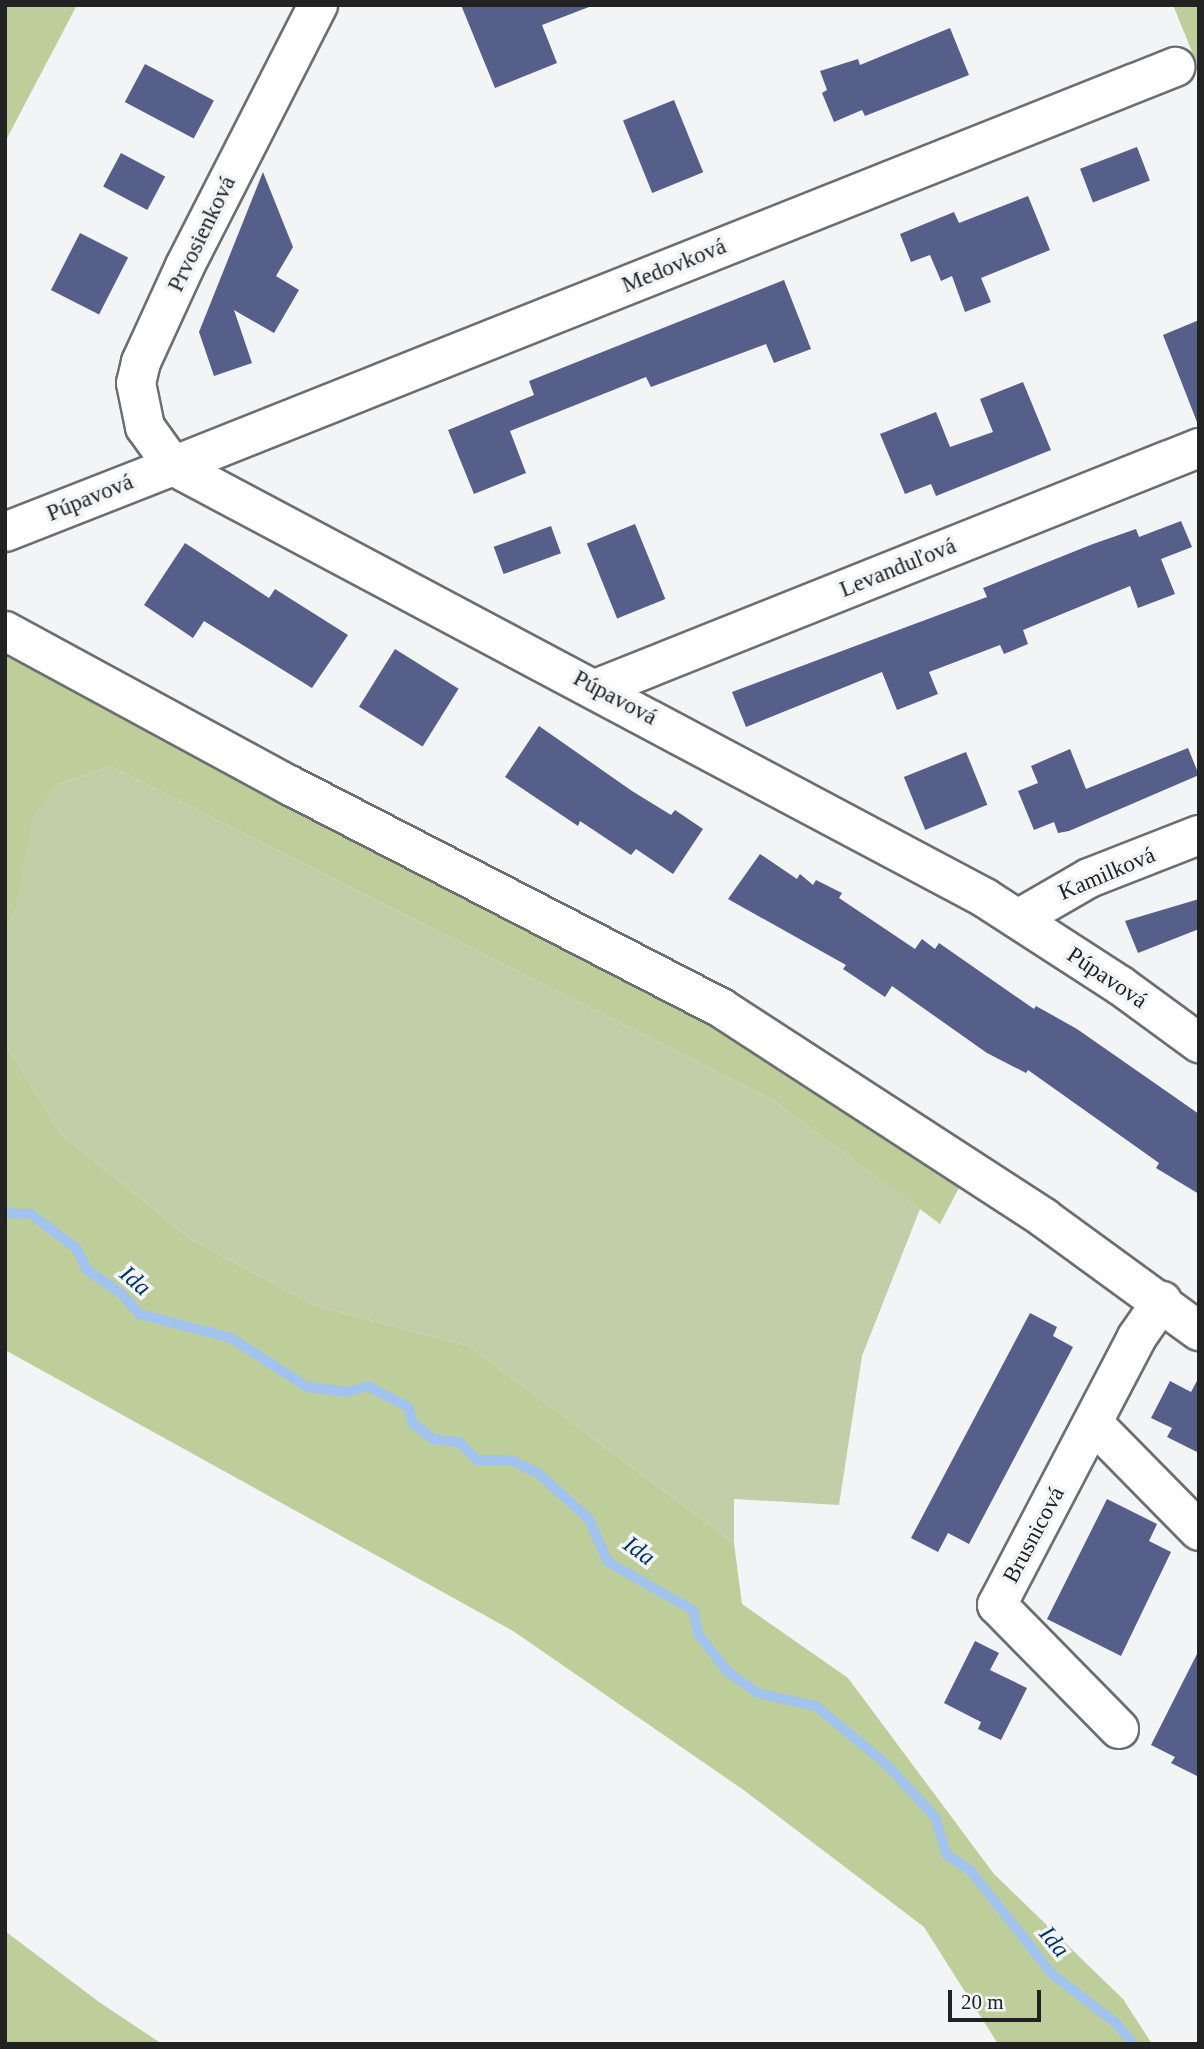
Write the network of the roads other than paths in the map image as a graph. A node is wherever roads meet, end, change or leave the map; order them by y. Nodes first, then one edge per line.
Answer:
1 (318, 5) edge
2 (1175, 67) dead end
3 (1199, 448) edge
4 (173, 466) junction
5 (5, 532) edge
6 (5, 631) edge
7 (598, 688) junction
8 (1199, 835) edge
9 (1018, 919) junction
10 (1199, 1043) edge
11 (1162, 1301) junction
12 (1199, 1331) edge
13 (1093, 1423) junction
14 (1199, 1531) edge
15 (1119, 1729) dead end

1 - 4 street, Prvosienková
2 - 4 street, Medovková
3 - 7 street, Levanduľová
4 - 5 street, Púpavová
4 - 7 street, Púpavová
6 - 11 street
7 - 9 street, Púpavová
8 - 9 street, Kamilková
9 - 10 street, Púpavová
11 - 12 street
11 - 13 street, Brusnicová
13 - 14 street
13 - 15 street, Brusnicová

